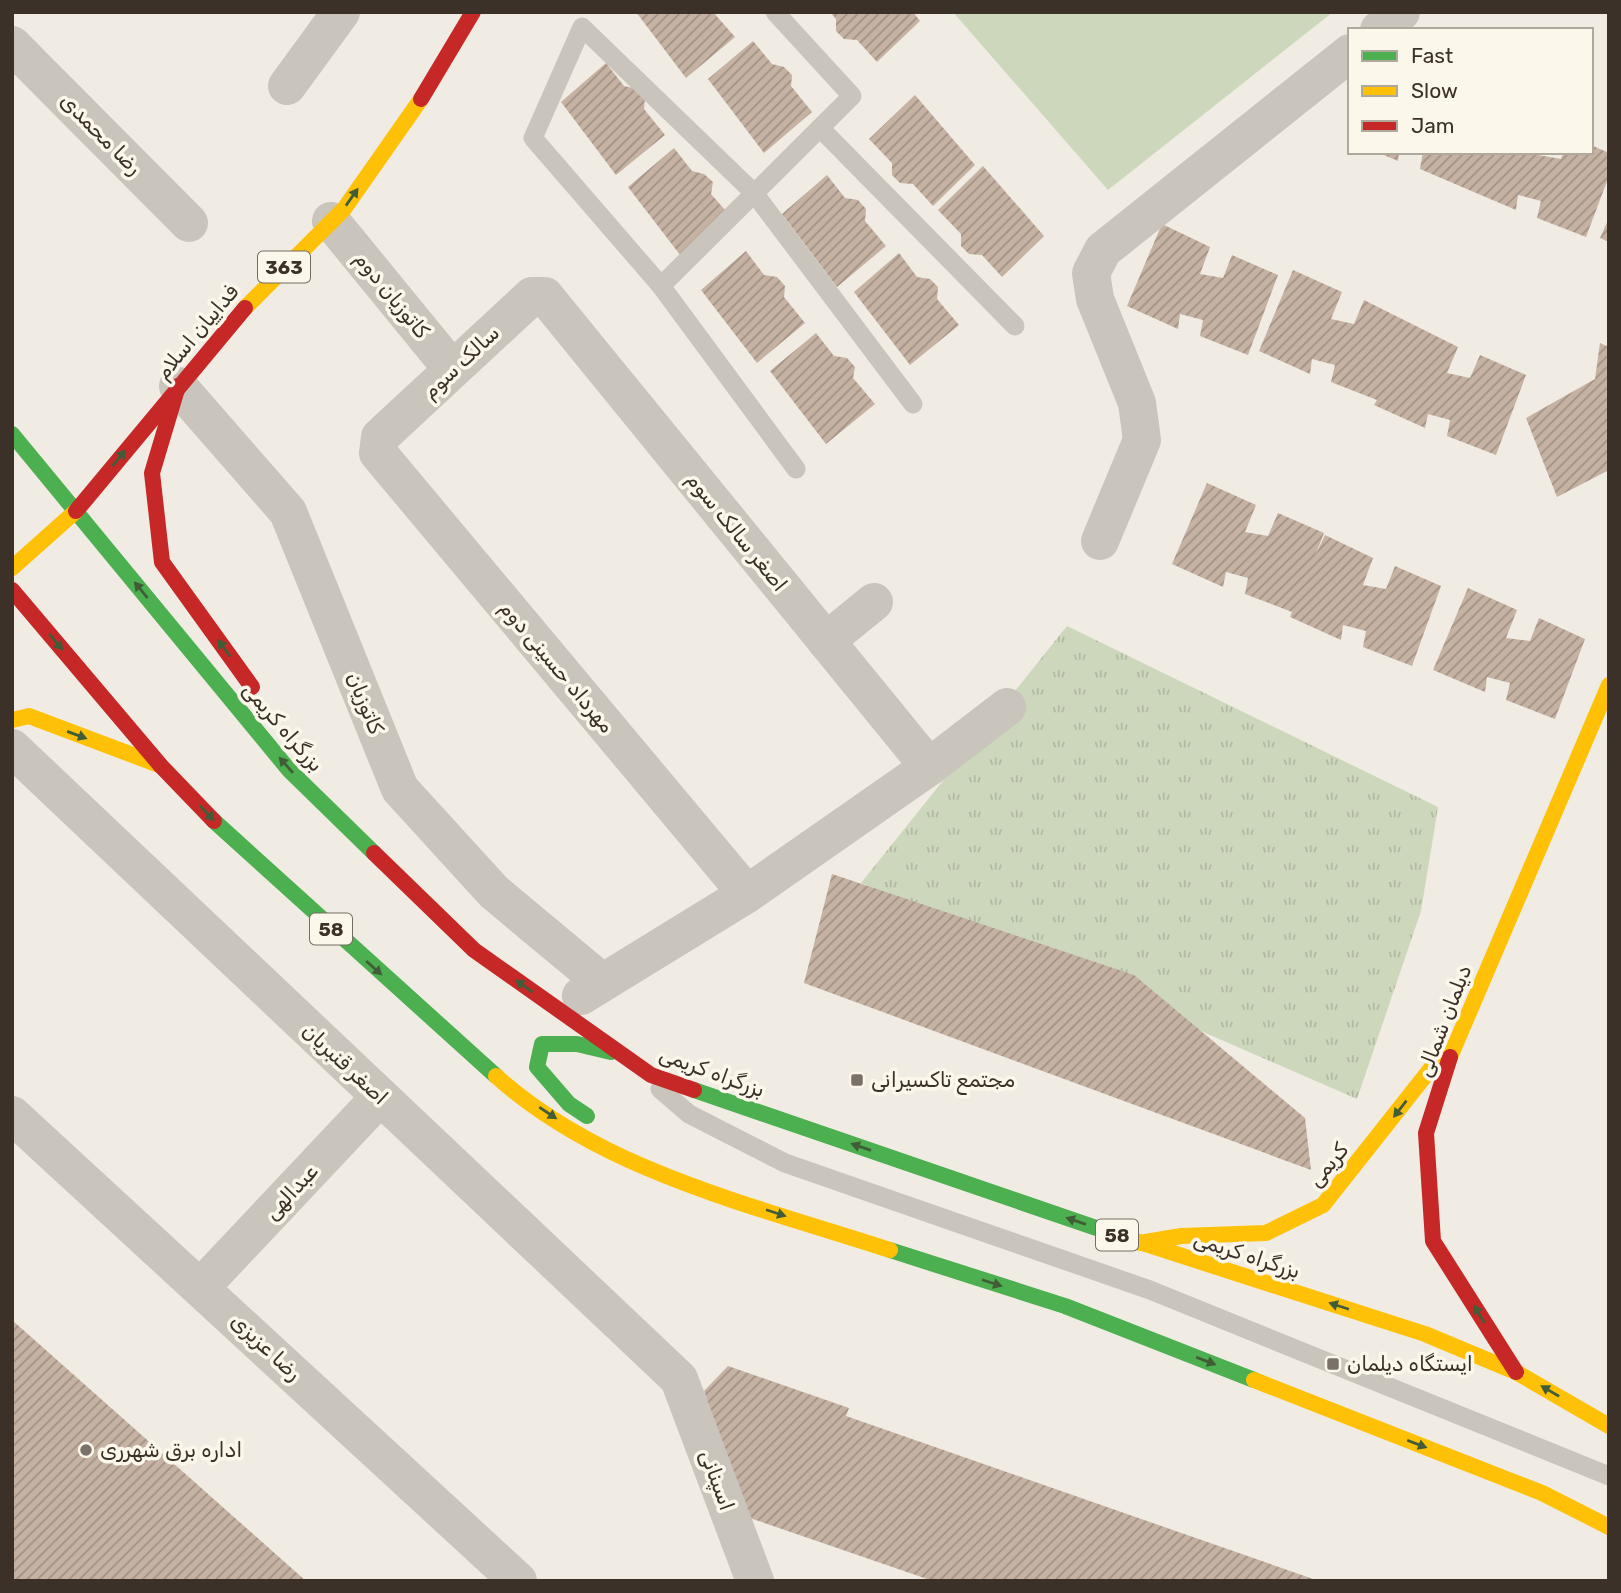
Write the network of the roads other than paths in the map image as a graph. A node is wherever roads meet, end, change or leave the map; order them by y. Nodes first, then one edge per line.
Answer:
1 (341, 12) edge
2 (473, 12) edge
3 (775, 12) edge
4 (1401, 12) edge
5 (1381, 28) edge
6 (12, 44) edge
7 (1348, 55) edge
8 (288, 86) dead end
9 (820, 128) junction
10 (754, 193) junction
11 (331, 221) junction
12 (189, 223) dead end
13 (661, 286) junction
14 (545, 296) joint
15 (1016, 326) dead end
16 (452, 369) junction
17 (178, 386) junction
18 (914, 404) dead end
19 (12, 434) edge
20 (380, 437) joint
21 (796, 468) dead end
22 (76, 510) junction
23 (1100, 541) dead end
24 (12, 568) edge
25 (12, 590) edge
26 (874, 602) dead end
27 (826, 641) junction
28 (1609, 685) edge
29 (259, 696) dead end
30 (1007, 707) dead end
31 (12, 720) edge
32 (12, 748) edge
33 (307, 764) dead end
34 (161, 766) junction
35 (929, 767) junction
36 (364, 842) junction
37 (747, 894) junction
38 (602, 982) junction
39 (559, 1011) junction
40 (1457, 1036) junction
41 (620, 1054) junction
42 (380, 1097) junction
43 (12, 1115) edge
44 (710, 1192) junction
45 (1139, 1243) junction
46 (201, 1287) junction
47 (1516, 1372) junction
48 (679, 1378) joint
49 (1609, 1426) edge
50 (1609, 1476) edge
51 (1609, 1527) edge
52 (762, 1577) edge
53 (518, 1581) edge

1 - 8 street
11 -> 2 main road, فداییان اسلام / 363
3 - 9 lane
4 - 5 street
6 - 12 street, رضا محمدی
7 - 23 street
9 - 10 lane
9 - 15 lane
10 - 13 lane
10 - 13 lane
10 - 18 lane
11 - 16 street, کاتوزیان دوم
11 - 17 main road, فداییان اسلام / 363
13 - 21 lane
14 - 16 street, سالک سوم
14 - 27 street, اصغر سالک سوم
16 - 20 street, سالک سوم
22 -> 17 main road, فداییان اسلام / 363
29 -> 17 main road
17 - 38 street, کاتوزیان
19 - 22 main road, بزرگراه کریمی / 58
20 - 37 street, مهرداد حسینی دوم
22 - 24 main road, فداییان اسلام
36 -> 22 main road, بزرگراه کریمی / 58
25 -> 34 main road, 58
26 - 27 street
27 - 35 street, اصغر سالک سوم
28 - 40 main road, دیلمان شمالی
30 - 35 street
31 -> 34 main road
32 - 42 street, اصغر قنبریان
33 - 36 main road
34 -> 44 main road, 58
35 - 37 street
39 -> 36 main road, بزرگراه کریمی / 58
37 - 38 street
38 - 39 street
39 - 41 main road, بزرگراه کریمی / 58
40 -> 45 main road, کریمی
47 -> 40 main road, دیلمان شمالی
41 - 44 main road
45 -> 41 main road, بزرگراه کریمی / 58
41 - 50 lane
42 - 46 street, عبدالهی
42 - 48 street, اصغر قنبریان
43 - 46 street, رضا عزیزی
44 -> 51 main road, 58
47 -> 45 main road, بزرگراه کریمی / 58
46 - 53 street, رضا عزیزی
49 -> 47 main road, بزرگراه کریمی / 58
48 - 52 street, اسپنانی

